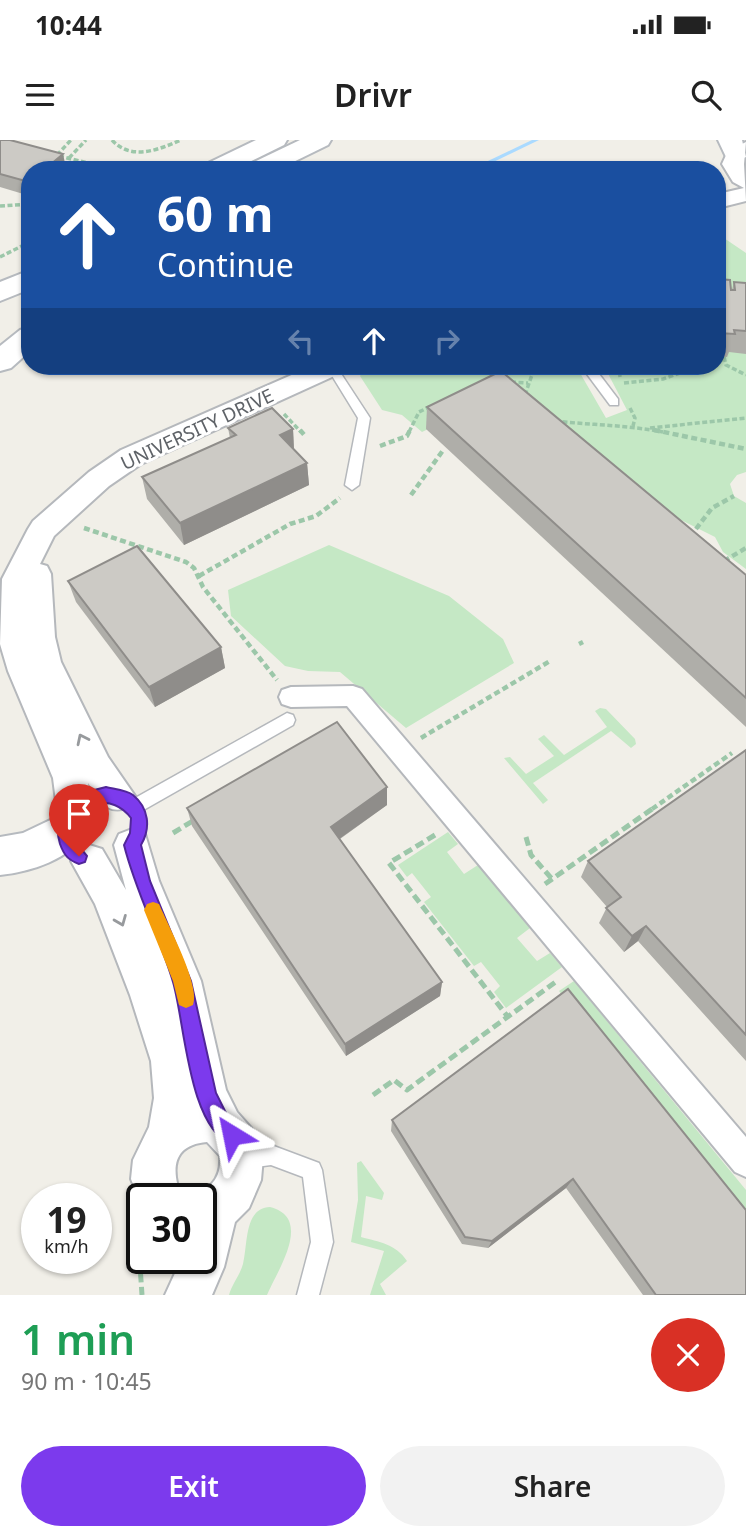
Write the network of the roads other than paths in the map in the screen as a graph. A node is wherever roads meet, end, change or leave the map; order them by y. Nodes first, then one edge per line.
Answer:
1 (275, 140) edge
2 (319, 140) edge
3 (232, 161) edge
4 (276, 161) edge
5 (746, 194) edge
6 (726, 199) edge
7 (21, 262) edge
8 (0, 273) edge
9 (21, 282) edge
10 (0, 293) edge
11 (21, 344) edge
12 (0, 361) edge
13 (313, 375) edge
14 (339, 375) edge
15 (594, 375) edge
16 (614, 402) dead end
17 (352, 485) road end
18 (76, 517) junction
19 (289, 708) joint
20 (128, 816) junction
21 (76, 834) junction
22 (0, 856) edge
23 (168, 1135) junction
24 (232, 1143) junction
25 (746, 1161) edge
26 (154, 1183) edge
27 (217, 1205) edge
28 (179, 1274) edge
29 (198, 1274) edge
30 (181, 1295) edge
31 (188, 1295) edge
32 (308, 1295) edge

1 - 3 main road
2 - 4 main road
5 - 6 street
7 - 8 main road
9 - 10 main road
11 - 12 main road
13 - 18 street, UNIVERSITY DRIVE
14 - 17 lane
15 - 16 lane
20 -> 18 street, UNIVERSITY DRIVE
18 - 21 street, UNIVERSITY DRIVE
19 - 20 lane
19 - 25 street
20 - 21 street
20 - 21 street
20 - 24 street, UNIVERSITY DRIVE
21 - 22 main road
21 -> 23 street, UNIVERSITY DRIVE
23 - 24 street
23 - 26 street, UNIVERSITY DRIVE
24 - 27 street
24 - 32 lane
28 - 30 street
29 - 31 street

